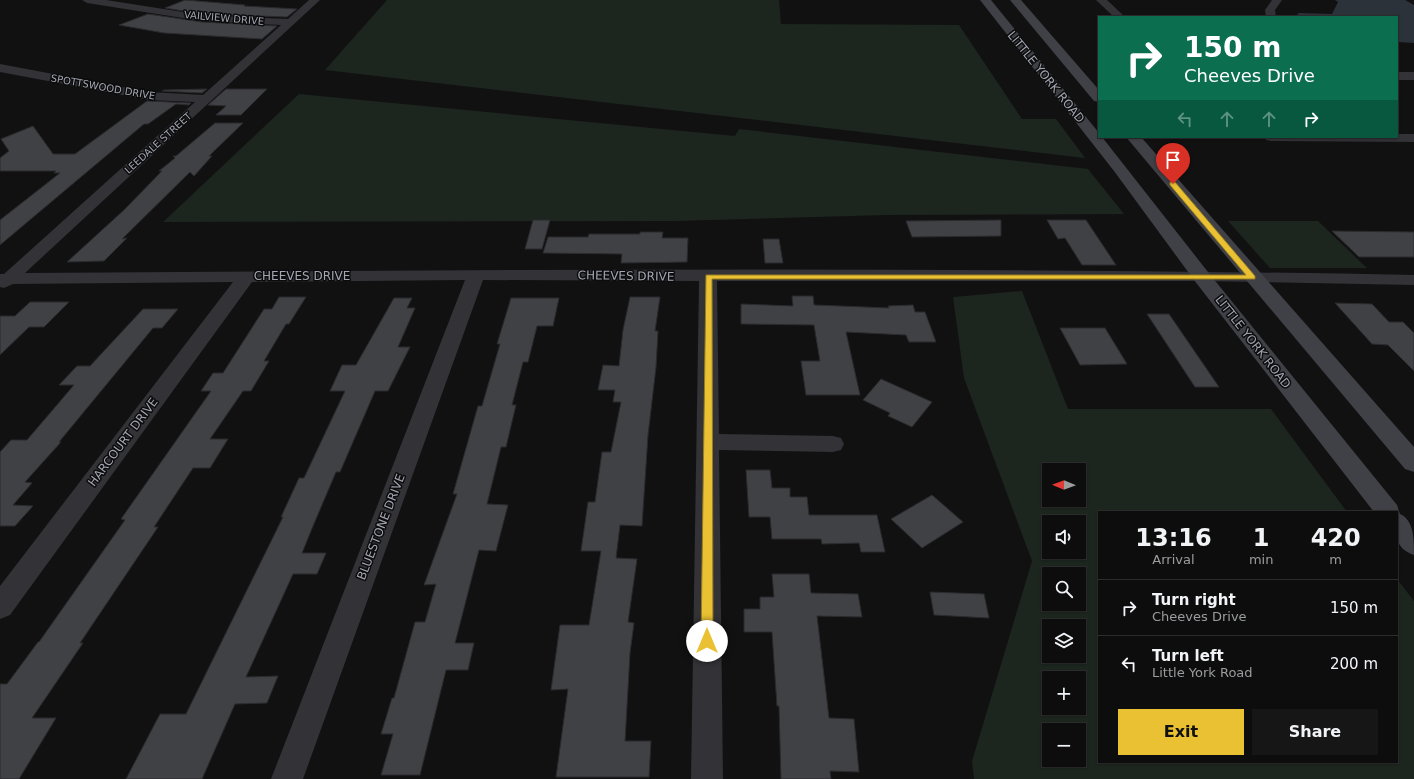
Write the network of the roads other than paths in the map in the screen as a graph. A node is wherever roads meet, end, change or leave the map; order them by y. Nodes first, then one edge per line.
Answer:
1 (87, 0) edge
2 (315, 0) edge
3 (985, 0) edge
4 (1015, 0) edge
5 (1101, 0) edge
6 (1277, 0) edge
7 (163, 2) dead end
8 (146, 9) junction
9 (1119, 16) edge
10 (1271, 16) edge
11 (291, 22) junction
12 (0, 68) edge
13 (1398, 76) edge
14 (1414, 76) edge
15 (1098, 97) edge
16 (206, 99) junction
17 (1134, 138) edge
18 (1398, 138) edge
19 (1414, 138) edge
20 (476, 275) junction
21 (247, 276) junction
22 (1201, 276) junction
23 (708, 277) junction
24 (1253, 277) junction
25 (1407, 279) edge
26 (3, 282) edge
27 (1414, 292) edge
28 (707, 442) junction
29 (833, 444) dead end
30 (1414, 463) edge
31 (1387, 511) edge
32 (1398, 524) edge
33 (1414, 544) edge
34 (0, 608) edge
35 (287, 779) edge
36 (707, 779) edge

1 - 8 street, VAILVIEW DRIVE
2 - 11 street, LEEDALE STREET
3 - 22 main road, LITTLE YORK ROAD
4 - 15 main road, LITTLE YORK ROAD
5 - 9 street
6 - 10 street
7 - 8 street
8 - 11 street, VAILVIEW DRIVE
11 - 16 street, LEEDALE STREET
12 - 16 street, SPOTTSWOOD DRIVE
13 - 14 street
16 - 26 street, LEEDALE STREET
17 - 24 main road
18 - 19 street
20 - 21 street, CHEEVES DRIVE
20 - 23 street, CHEEVES DRIVE
20 - 35 street, BLUESTONE DRIVE
21 - 26 street, CHEEVES DRIVE
21 - 34 street, HARCOURT DRIVE
22 - 23 street, CHEEVES DRIVE
22 - 24 street, CHEEVES DRIVE
22 - 31 main road, LITTLE YORK ROAD
23 - 28 street
24 - 25 street, CHEEVES DRIVE
24 - 30 main road
25 - 27 street
28 - 29 street
28 - 36 street
32 - 33 main road

